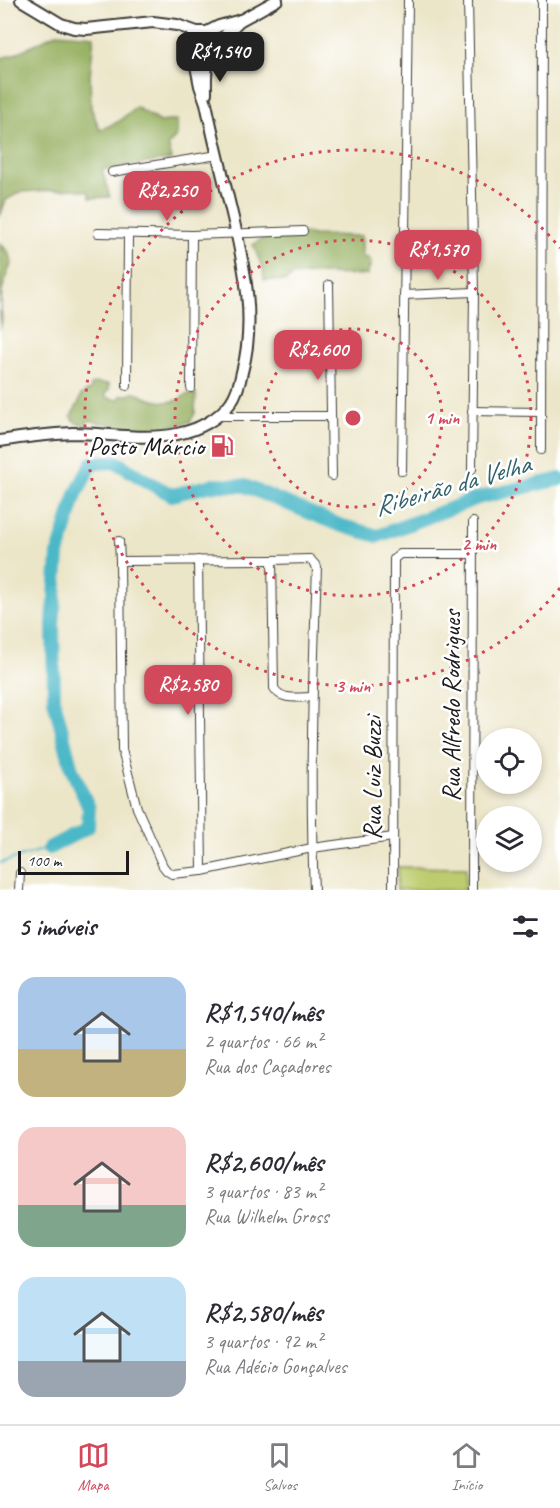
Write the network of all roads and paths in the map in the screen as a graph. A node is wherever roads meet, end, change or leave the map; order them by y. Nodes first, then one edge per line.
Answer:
1 (21, 0) edge
2 (277, 0) edge
3 (408, 0) edge
4 (468, 0) edge
5 (542, 0) edge
6 (241, 20) junction
7 (165, 23) junction
8 (202, 32) junction
9 (189, 41) junction
10 (214, 47) junction
11 (195, 61) junction
12 (208, 61) junction
13 (206, 103) junction
14 (218, 155) junction
15 (112, 172) dead end
16 (303, 231) dead end
17 (98, 233) dead end
18 (128, 234) junction
19 (237, 234) junction
20 (192, 235) junction
21 (329, 285) dead end
22 (474, 292) junction
23 (404, 296) junction
24 (127, 386) dead end
25 (191, 388) dead end
26 (472, 411) junction
27 (541, 412) junction
28 (217, 416) junction
29 (331, 416) junction
30 (0, 441) edge
31 (541, 450) dead end
32 (472, 470) dead end
33 (402, 471) dead end
34 (332, 476) dead end
35 (473, 522) dead end
36 (119, 541) dead end
37 (472, 554) junction
38 (198, 560) junction
39 (272, 560) junction
40 (120, 561) junction
41 (312, 697) junction
42 (393, 837) junction
43 (312, 848) junction
44 (202, 871) junction
45 (20, 873) dead end
46 (19, 890) edge
47 (314, 890) edge
48 (393, 890) edge
49 (472, 890) edge

1 - 7 main road
2 - 6 main road
3 - 23 street
4 - 22 street
5 - 27 street
6 - 8 main road
6 - 10 main road
7 - 8 main road
7 - 9 main road
8 - 9 main road
8 - 10 main road
9 - 11 main road
10 - 12 main road
11 - 12 main road
11 - 13 main road
12 - 13 main road
13 - 14 main road
14 - 15 street
14 - 19 main road
16 - 19 street
17 - 18 street
18 - 20 street
18 - 24 street
19 - 20 street
19 - 28 main road
20 - 25 street
21 - 29 street
22 - 23 street
22 - 26 street
23 - 33 street
26 - 27 street
26 - 32 street
27 - 31 street
28 - 29 street
28 - 30 main road
29 - 34 street
35 - 37 street, Rua Alfredo Rodrigues
36 - 40 street
37 - 42 street, Rua Luiz Buzzi
37 - 49 street, Rua Alfredo Rodrigues
38 - 39 street
38 - 40 street
38 - 44 street
39 - 41 street
39 - 41 street
40 - 44 street
41 - 43 street
42 - 43 street
42 - 48 street, Rua Luiz Buzzi
43 - 44 street
43 - 47 street
45 - 46 street

